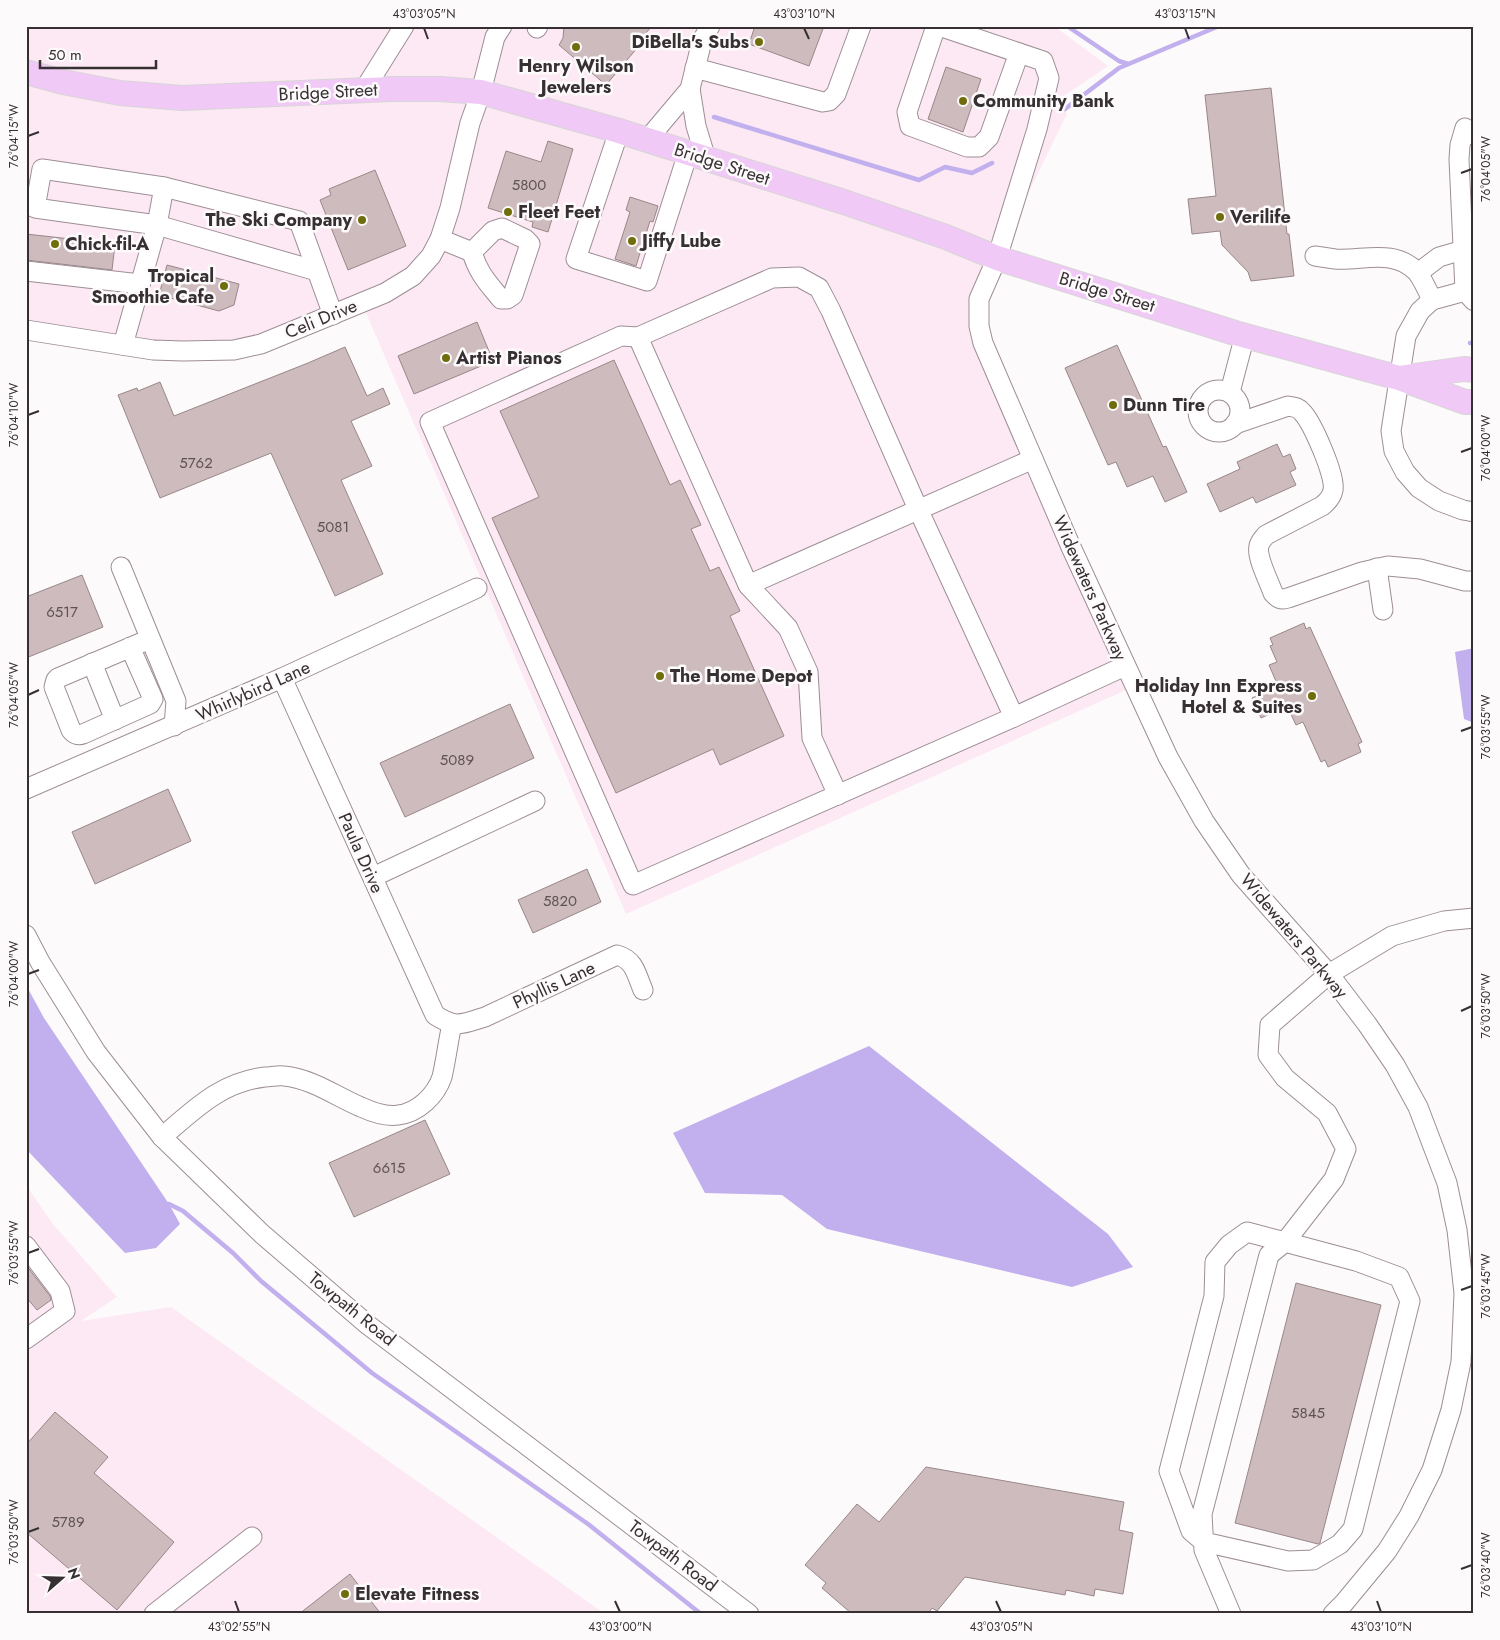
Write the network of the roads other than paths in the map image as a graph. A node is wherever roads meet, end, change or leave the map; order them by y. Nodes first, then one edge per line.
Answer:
1 (404, 26) edge
2 (502, 26) edge
3 (710, 26) edge
4 (861, 26) edge
5 (937, 26) edge
6 (1019, 53) junction
7 (695, 68) junction
8 (26, 72) edge
9 (690, 89) junction
10 (364, 90) junction
11 (481, 92) junction
12 (618, 131) junction
13 (1474, 135) edge
14 (647, 140) junction
15 (697, 156) junction
16 (34, 165) edge
17 (164, 187) junction
18 (157, 224) junction
19 (440, 239) junction
20 (1463, 250) junction
21 (472, 252) dead end
22 (1315, 256) dead end
23 (996, 258) junction
24 (26, 271) edge
25 (318, 271) junction
26 (1418, 273) junction
27 (140, 284) junction
28 (1469, 296) edge
29 (1432, 300) junction
30 (333, 315) junction
31 (28, 330) edge
32 (1245, 336) junction
33 (638, 337) junction
34 (124, 345) junction
35 (1474, 370) edge
36 (1399, 378) junction
37 (1230, 392) junction
38 (1474, 402) edge
39 (1236, 424) junction
40 (1033, 459) junction
41 (918, 509) junction
42 (1474, 512) edge
43 (121, 567) dead end
44 (1377, 568) junction
45 (1474, 581) edge
46 (748, 586) junction
47 (477, 588) dead end
48 (1383, 610) dead end
49 (150, 639) junction
50 (130, 647) junction
51 (92, 663) junction
52 (1125, 666) junction
53 (282, 678) junction
54 (1014, 717) junction
55 (115, 720) junction
56 (174, 726) junction
57 (26, 789) edge
58 (838, 795) junction
59 (535, 801) dead end
60 (373, 877) junction
61 (1474, 918) edge
62 (26, 935) edge
63 (1328, 974) junction
64 (644, 990) dead end
65 (449, 1024) junction
66 (162, 1137) junction
67 (1285, 1242) junction
68 (26, 1246) edge
69 (26, 1340) edge
70 (252, 1537) dead end
71 (1204, 1542) junction
72 (154, 1614) edge
73 (749, 1614) edge
74 (1231, 1614) edge
75 (1333, 1614) edge

1 - 10 street
2 - 11 street, Celi Drive
3 - 7 street
4 - 7 street
5 - 6 street
5 - 6 street
6 - 23 street, Widewaters Parkway
7 - 9 street
8 - 10 main road, Bridge Street
9 - 14 street
9 - 15 street
10 - 11 main road, Bridge Street
11 - 12 main road, Bridge Street
11 - 19 street, Celi Drive
12 - 14 main road, Bridge Street
12 - 15 street
13 - 20 street
14 - 15 main road, Bridge Street
15 - 23 main road, Bridge Street
16 - 17 street
16 - 18 street
17 - 18 street
17 - 25 street
18 - 25 street
18 - 27 street
19 - 21 street
19 - 30 street, Celi Drive
20 - 26 street
20 - 28 street
22 - 26 street
23 - 32 main road, Bridge Street
23 - 40 street, Widewaters Parkway
24 - 27 street
25 - 30 street
26 - 29 street
27 - 34 street
28 - 29 street
29 - 36 street
30 - 34 street, Celi Drive
31 - 34 street, Celi Drive
32 - 36 main road, Bridge Street
32 - 37 street
33 - 41 street
33 - 46 street
33 - 58 street
35 - 36 main road, Bridge Street
36 - 38 main road, Bridge Street
36 - 42 street
37 - 39 street
37 - 39 street
39 - 44 street
40 - 41 street
40 - 52 street, Widewaters Parkway
41 - 46 street
41 - 54 street
43 - 49 street
44 - 45 street
44 - 48 street
46 - 58 street
47 - 53 street, Whirlybird Lane
49 - 50 street
49 - 56 street
50 - 51 street
50 - 55 street
51 - 55 street
51 - 55 street
52 - 54 street
52 - 63 street, Widewaters Parkway
53 - 56 street, Whirlybird Lane
53 - 60 street, Paula Drive
54 - 58 street
56 - 57 street, Whirlybird Lane
59 - 60 street
60 - 65 street, Paula Drive
61 - 63 street
62 - 66 street, Towpath Road
63 - 67 street
63 - 75 street, Widewaters Parkway
64 - 65 street, Phyllis Lane
65 - 66 street
66 - 73 street, Towpath Road
67 - 71 street
67 - 71 street
67 - 71 street
68 - 69 street
70 - 72 street
71 - 74 street

